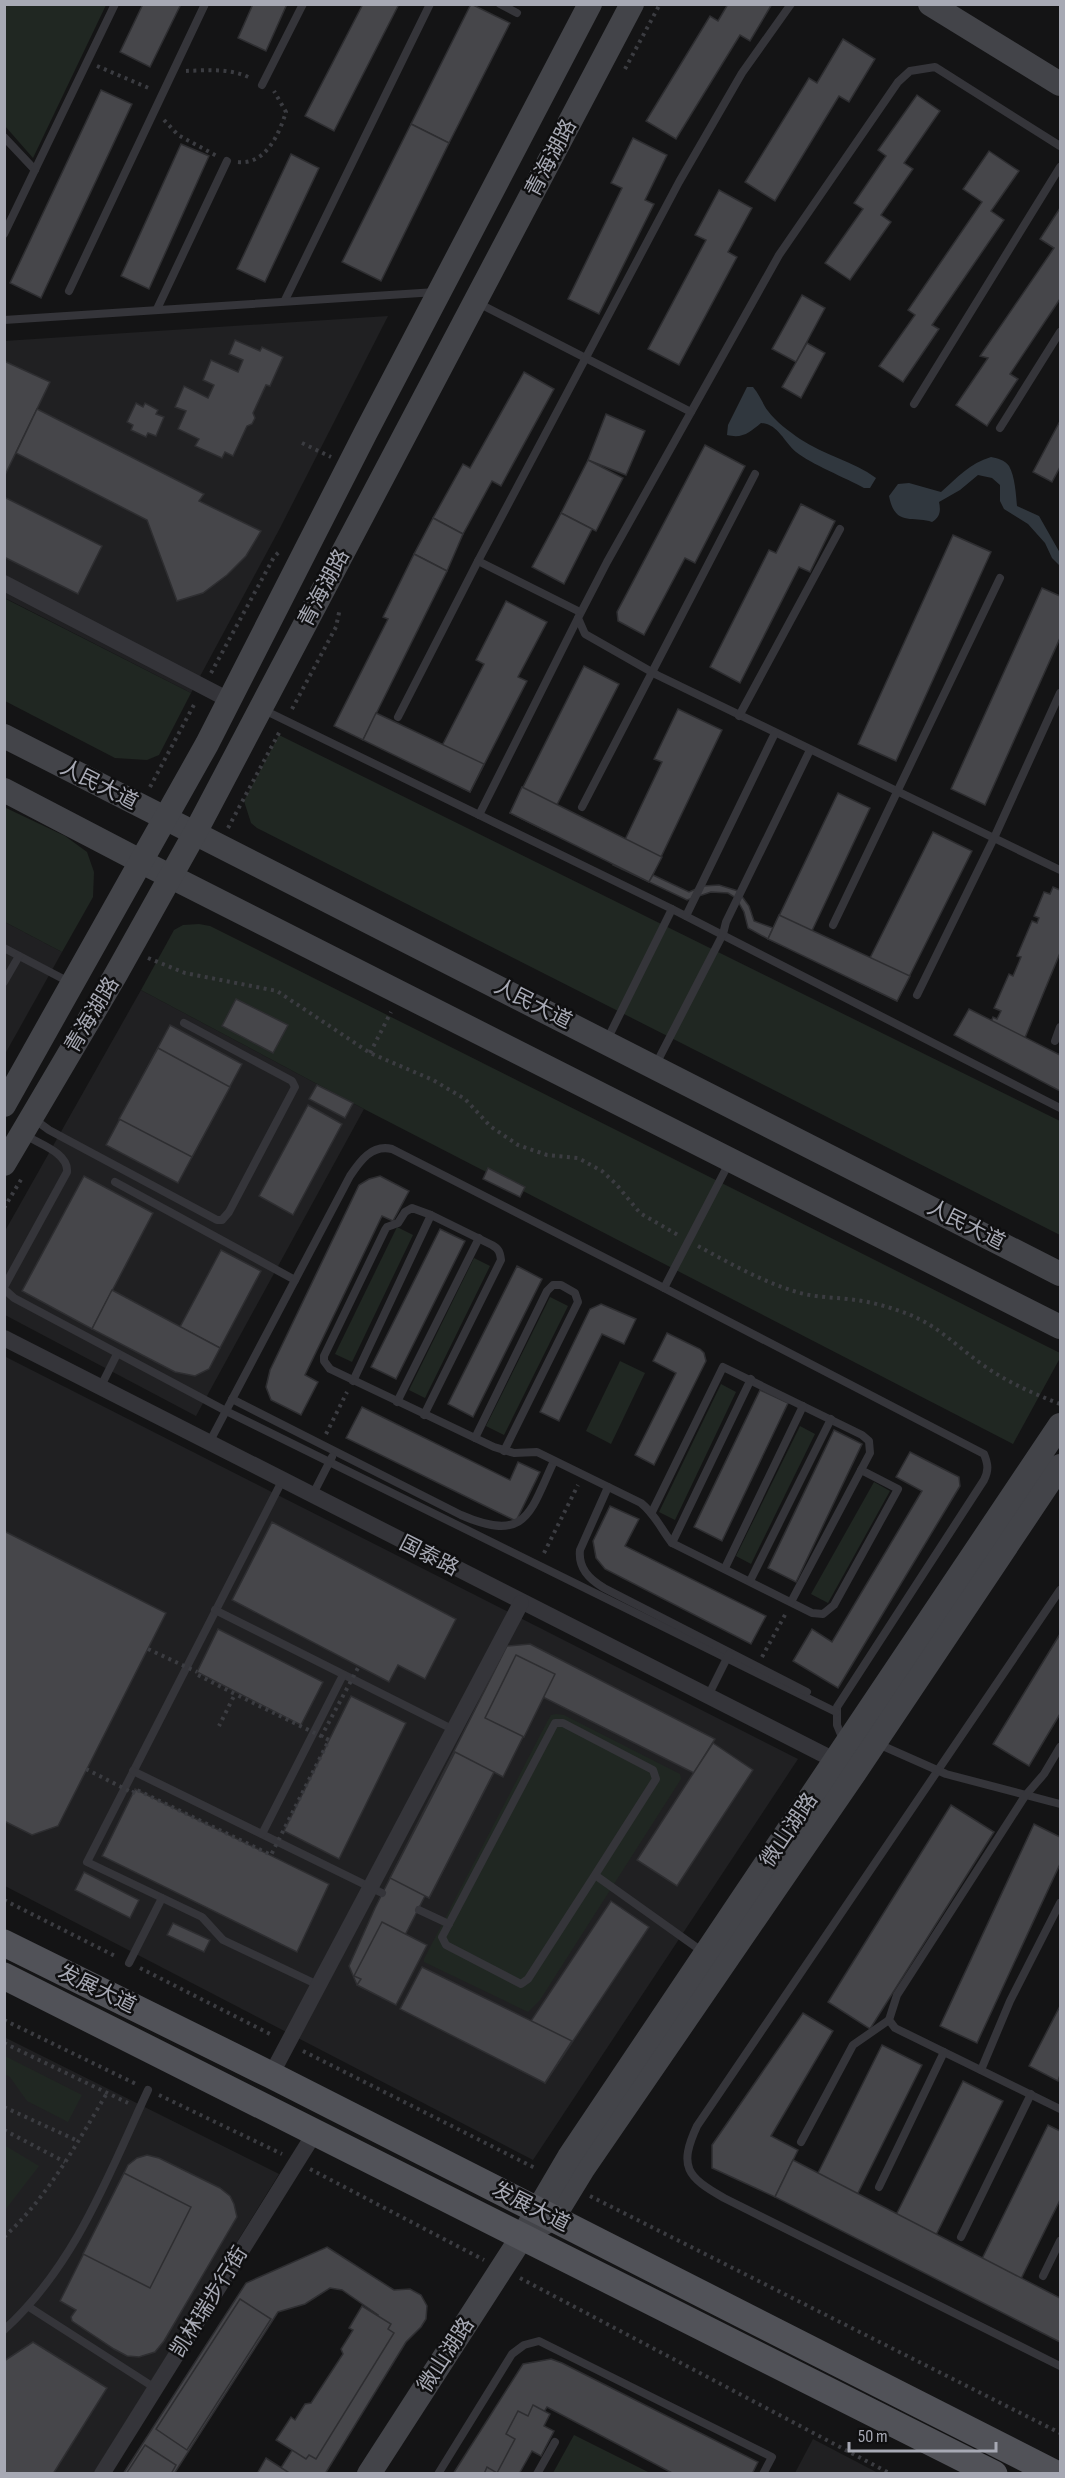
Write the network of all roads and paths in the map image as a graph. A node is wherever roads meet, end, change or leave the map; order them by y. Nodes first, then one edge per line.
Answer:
1 (115, 4) edge
2 (206, 4) edge
3 (303, 4) edge
4 (430, 4) edge
5 (501, 4) edge
6 (590, 4) edge
7 (632, 4) edge
8 (791, 4) edge
9 (930, 4) edge
10 (518, 13) dead end
11 (88, 61) junction
12 (173, 72) junction
13 (1060, 84) edge
14 (262, 85) junction
15 (162, 94) junction
16 (155, 109) junction
17 (4, 137) edge
18 (1060, 146) edge
19 (227, 161) junction
20 (1060, 167) edge
21 (35, 170) junction
22 (4, 234) edge
23 (69, 291) dead end
24 (440, 291) junction
25 (285, 300) junction
26 (475, 302) junction
27 (157, 309) junction
28 (4, 320) edge
29 (1060, 332) edge
30 (587, 359) junction
31 (914, 404) dead end
32 (691, 412) junction
33 (1000, 428) dead end
34 (302, 443) dead end
35 (334, 458) dead end
36 (756, 474) dead end
37 (840, 529) dead end
38 (478, 561) junction
39 (1000, 578) dead end
40 (4, 584) edge
41 (579, 615) junction
42 (652, 672) junction
43 (1060, 693) edge
44 (230, 700) junction
45 (261, 708) junction
46 (740, 716) junction
47 (398, 717) dead end
48 (775, 733) junction
49 (4, 736) edge
50 (810, 750) junction
51 (4, 790) edge
52 (897, 792) junction
53 (582, 807) dead end
54 (479, 815) junction
55 (166, 819) junction
56 (195, 833) junction
57 (994, 838) junction
58 (142, 862) junction
59 (1060, 870) edge
60 (171, 876) junction
61 (672, 909) junction
62 (686, 916) junction
63 (833, 926) dead end
64 (723, 934) junction
65 (4, 948) edge
66 (19, 956) junction
67 (148, 958) dead end
68 (4, 982) edge
69 (73, 984) junction
70 (401, 992) junction
71 (917, 995) dead end
72 (184, 1023) dead end
73 (1060, 1027) edge
74 (1054, 1041) dead end
75 (606, 1042) junction
76 (370, 1053) junction
77 (654, 1067) junction
78 (4, 1105) edge
79 (1060, 1108) edge
80 (27, 1125) junction
81 (731, 1160) junction
82 (4, 1164) edge
83 (115, 1182) dead end
84 (431, 1215) junction
85 (479, 1238) junction
86 (689, 1240) junction
87 (1060, 1274) edge
88 (295, 1280) junction
89 (4, 1288) edge
90 (664, 1288) junction
91 (1060, 1327) edge
92 (4, 1338) edge
93 (117, 1353) junction
94 (751, 1379) junction
95 (353, 1381) junction
96 (100, 1388) junction
97 (232, 1399) junction
98 (397, 1402) junction
99 (1060, 1404) edge
100 (803, 1406) junction
101 (226, 1411) junction
102 (424, 1415) junction
103 (831, 1419) junction
104 (1060, 1425) edge
105 (475, 1438) junction
106 (208, 1444) junction
107 (321, 1444) junction
108 (335, 1451) junction
109 (504, 1451) junction
110 (555, 1461) junction
111 (330, 1462) junction
112 (1060, 1466) edge
113 (861, 1470) junction
114 (583, 1474) junction
115 (282, 1481) junction
116 (608, 1487) junction
117 (312, 1497) junction
118 (652, 1512) junction
119 (672, 1543) junction
120 (538, 1564) junction
121 (724, 1568) junction
122 (750, 1581) junction
123 (1060, 1590) edge
124 (791, 1602) junction
125 (521, 1603) junction
126 (216, 1610) junction
127 (148, 1649) dead end
128 (728, 1654) junction
129 (758, 1665) junction
130 (359, 1666) dead end
131 (343, 1675) junction
132 (235, 1694) junction
133 (708, 1696) junction
134 (837, 1709) junction
135 (219, 1726) dead end
136 (454, 1730) junction
137 (321, 1737) junction
138 (1060, 1747) edge
139 (853, 1750) junction
140 (86, 1769) dead end
141 (938, 1770) junction
142 (134, 1771) junction
143 (1025, 1796) junction
144 (1060, 1804) edge
145 (262, 1834) junction
146 (596, 1875) junction
147 (376, 1890) junction
148 (162, 1898) junction
149 (4, 1900) edge
150 (1060, 1903) edge
151 (419, 1910) dead end
152 (449, 1924) junction
153 (4, 1943) edge
154 (706, 1954) junction
155 (129, 1963) junction
156 (4, 1976) edge
157 (318, 1985) junction
158 (4, 2020) edge
159 (889, 2020) junction
160 (4, 2043) edge
161 (288, 2043) junction
162 (944, 2052) junction
163 (981, 2070) junction
164 (271, 2075) junction
165 (148, 2090) junction
166 (108, 2093) junction
167 (1030, 2094) junction
168 (4, 2107) edge
169 (139, 2109) junction
170 (1060, 2109) edge
171 (4, 2130) edge
172 (316, 2131) junction
173 (78, 2141) junction
174 (801, 2142) dead end
175 (65, 2162) junction
176 (296, 2162) junction
177 (563, 2182) junction
178 (879, 2187) dead end
179 (545, 2214) junction
180 (4, 2237) edge
181 (522, 2237) junction
182 (961, 2237) dead end
183 (1060, 2241) edge
184 (501, 2269) junction
185 (1043, 2276) dead end
186 (29, 2307) junction
187 (4, 2330) edge
188 (1060, 2366) edge
189 (155, 2388) junction
190 (1060, 2433) edge
191 (555, 2442) dead end
192 (102, 2474) edge
193 (369, 2474) edge
194 (438, 2474) edge
195 (537, 2474) edge
196 (763, 2474) edge
197 (891, 2474) edge
198 (994, 2474) edge
199 (1056, 2474) edge

1 - 11 lane
2 - 12 lane
3 - 14 lane
4 - 25 lane
5 - 10 lane
6 - 24 main road, 青海湖路
7 - 26 main road, 青海湖路
8 - 30 lane
9 - 13 main road
11 - 15 path
11 - 21 lane
12 - 14 path
12 - 15 lane
14 - 19 path
15 - 16 lane
16 - 19 path
16 - 23 lane
17 - 21 lane
18 - 32 lane
19 - 27 lane
20 - 31 lane
21 - 22 lane
24 - 25 lane
24 - 44 main road, 青海湖路
25 - 27 lane
26 - 30 lane
26 - 45 main road, 青海湖路
27 - 28 lane
29 - 33 lane
30 - 32 lane
30 - 38 lane
32 - 41 lane
34 - 35 path
36 - 42 lane
37 - 46 lane
38 - 41 lane
38 - 47 lane
39 - 52 lane
40 - 44 street
41 - 42 lane
41 - 54 lane
42 - 46 lane
42 - 53 lane
43 - 57 lane
44 - 55 main road, 青海湖路
45 - 54 lane
45 - 56 main road, 青海湖路
46 - 48 lane
48 - 50 lane
48 - 62 lane
49 - 55 main road, 人民大道
50 - 52 lane
50 - 64 lane
51 - 58 main road
52 - 57 lane
52 - 63 lane
54 - 61 lane
55 - 56 main road, 人民大道
55 - 58 main road, 青海湖路
56 - 60 main road, 青海湖路
56 - 75 main road, 人民大道
57 - 59 lane
57 - 71 lane
58 - 60 main road
58 - 69 main road, 青海湖路
60 - 70 main road
60 - 80 main road, 青海湖路
61 - 62 lane
61 - 75 lane
62 - 64 lane
64 - 77 lane
64 - 79 lane
65 - 66 lane
66 - 68 lane
66 - 69 lane
67 - 76 path
69 - 78 main road, 青海湖路
70 - 76 path
70 - 81 main road
72 - 80 lane
73 - 74 lane
75 - 77 main road, 人民大道
76 - 86 path
77 - 87 main road, 人民大道
80 - 82 main road, 青海湖路
80 - 89 lane
81 - 86 lane
81 - 91 main road
83 - 88 lane
84 - 85 lane
84 - 95 lane
84 - 95 lane
85 - 98 lane
85 - 102 lane
86 - 90 lane
86 - 99 path
88 - 90 lane
88 - 97 lane
89 - 93 lane
90 - 134 lane
92 - 96 street, 国泰路
93 - 96 lane
93 - 101 lane
94 - 100 lane
94 - 118 lane
94 - 119 lane
95 - 98 lane
95 - 107 path
96 - 106 street, 国泰路
97 - 101 lane
97 - 107 lane
98 - 102 lane
100 - 103 lane
100 - 121 lane
101 - 106 lane
101 - 111 lane
102 - 105 lane
103 - 113 lane
103 - 122 lane
104 - 139 main road, 微山湖路
105 - 109 lane
105 - 109 lane
106 - 115 street, 国泰路
107 - 108 lane
108 - 110 lane
108 - 111 lane
109 - 110 lane
110 - 114 lane
111 - 117 lane
111 - 120 lane
112 - 139 main road, 微山湖路
113 - 124 lane
113 - 124 lane
114 - 116 lane
114 - 120 path
115 - 117 street, 国泰路
115 - 126 lane
116 - 118 lane
116 - 128 lane
117 - 125 street, 国泰路
118 - 119 lane
119 - 121 lane
120 - 128 lane
121 - 122 lane
122 - 124 lane
123 - 141 lane
124 - 129 path
125 - 133 street, 国泰路
125 - 136 street
126 - 131 lane
126 - 142 lane
127 - 132 path, bridge
128 - 129 lane
128 - 133 lane
128 - 134 lane
129 - 134 lane
130 - 137 path, bridge
131 - 136 lane
131 - 145 lane
132 - 135 path
132 - 137 path, bridge
133 - 139 street, 国泰路
134 - 139 lane
136 - 147 street
137 - 140 path, bridge
138 - 143 lane
139 - 141 lane
139 - 154 main road, 微山湖路
139 - 177 main road, 微山湖路
141 - 143 lane
141 - 188 lane
142 - 145 lane
142 - 148 lane
143 - 144 lane
143 - 159 lane
145 - 147 lane
146 - 152 lane
146 - 152 lane
146 - 154 lane
147 - 157 street
148 - 155 lane
148 - 157 lane
149 - 155 path
150 - 163 lane
151 - 152 lane
153 - 164 main road, 发展大道
154 - 177 main road, 微山湖路
155 - 161 path
156 - 172 main road, 发展大道
157 - 161 street
158 - 165 path
159 - 162 lane
159 - 174 lane
160 - 166 path
161 - 164 street
161 - 177 path
162 - 163 lane
162 - 178 lane
163 - 167 lane
164 - 179 main road, 发展大道
165 - 169 lane
165 - 176 path
166 - 169 path
166 - 173 path
167 - 170 lane
167 - 182 lane
168 - 173 path
169 - 186 lane
171 - 175 path
172 - 176 street, 凯林瑞步行街
172 - 181 main road, 发展大道
173 - 175 path
175 - 180 path
176 - 184 path
176 - 189 street, 凯林瑞步行街
177 - 179 main road, 微山湖路
177 - 190 path
179 - 181 main road, 微山湖路
179 - 199 main road, 发展大道
181 - 184 main road, 微山湖路
181 - 198 main road, 发展大道
183 - 185 lane
184 - 193 main road, 微山湖路
184 - 197 path
186 - 187 lane
186 - 189 lane
189 - 192 street, 凯林瑞步行街
191 - 195 lane
194 - 196 lane

